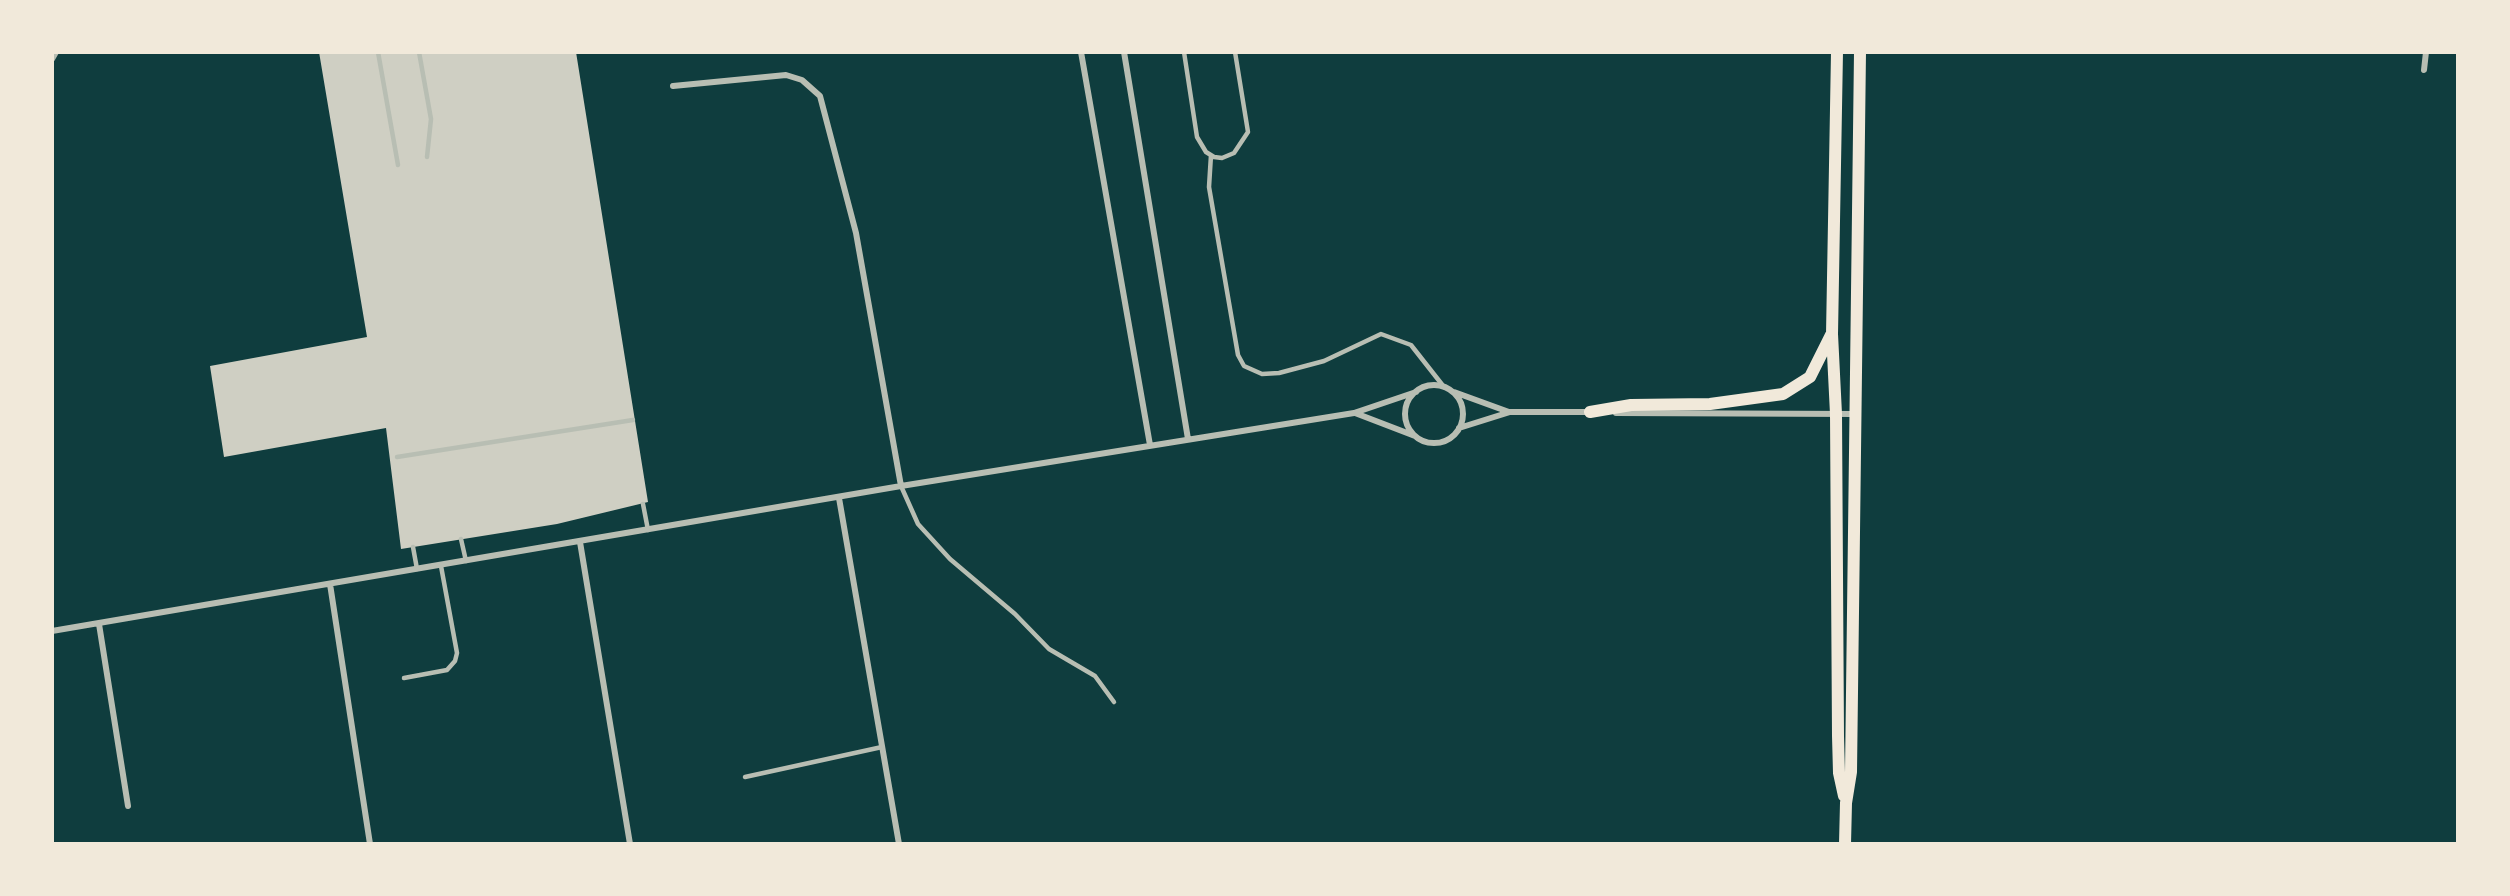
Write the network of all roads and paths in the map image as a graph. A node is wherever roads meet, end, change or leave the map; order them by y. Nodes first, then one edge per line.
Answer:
1 (56, 52) edge
2 (378, 52) edge
3 (419, 52) edge
4 (1081, 52) edge
5 (1124, 52) edge
6 (1184, 52) edge
7 (1235, 52) edge
8 (1837, 52) edge
9 (1860, 52) edge
10 (2426, 52) edge
11 (52, 59) edge
12 (2424, 70) dead end
13 (673, 86) dead end
14 (1210, 155) junction
15 (427, 157) dead end
16 (398, 165) dead end
17 (1832, 334) junction
18 (1444, 387) junction
19 (1416, 392) junction
20 (1453, 392) junction
21 (1510, 412) junction
22 (1590, 412) junction
23 (1354, 413) junction
24 (1836, 414) junction
25 (1855, 414) junction
26 (633, 420) dead end
27 (1459, 428) junction
28 (1416, 436) junction
29 (1188, 439) junction
30 (1150, 445) junction
31 (397, 456) dead end
32 (901, 486) junction
33 (839, 498) junction
34 (643, 504) dead end
35 (648, 531) junction
36 (461, 539) dead end
37 (580, 542) junction
38 (413, 547) dead end
39 (466, 561) junction
40 (441, 566) junction
41 (417, 569) junction
42 (330, 584) junction
43 (99, 624) junction
44 (52, 632) edge
45 (404, 678) dead end
46 (1114, 702) dead end
47 (882, 747) junction
48 (745, 777) dead end
49 (1846, 803) junction
50 (128, 806) dead end
51 (370, 843) edge
52 (630, 843) edge
53 (899, 843) edge
54 (1845, 843) edge

1 - 11 street
2 - 16 lane
3 - 15 lane
4 - 30 street
5 - 29 street
6 - 14 lane
7 - 14 lane
8 - 17 main road
9 - 25 main road
10 - 12 street
13 - 32 street
14 - 18 lane
17 - 22 main road
17 - 24 main road
18 - 19 street
18 - 20 street
19 - 23 street
19 - 28 street
20 - 21 street
20 - 27 street
21 - 22 street
21 - 27 street
22 - 24 street
23 - 28 street
23 - 29 street
24 - 25 street
24 - 49 main road
25 - 49 main road
26 - 31 lane
27 - 28 street
29 - 30 street
30 - 32 street
32 - 33 street
32 - 46 lane
33 - 35 street
33 - 47 street
34 - 35 lane
35 - 37 street
36 - 39 lane
37 - 39 street
37 - 52 street
38 - 41 lane
39 - 40 street
40 - 41 street
40 - 45 lane
41 - 42 street
42 - 43 street
42 - 51 street
43 - 44 street
43 - 50 street
47 - 48 lane
47 - 53 street
49 - 54 main road

